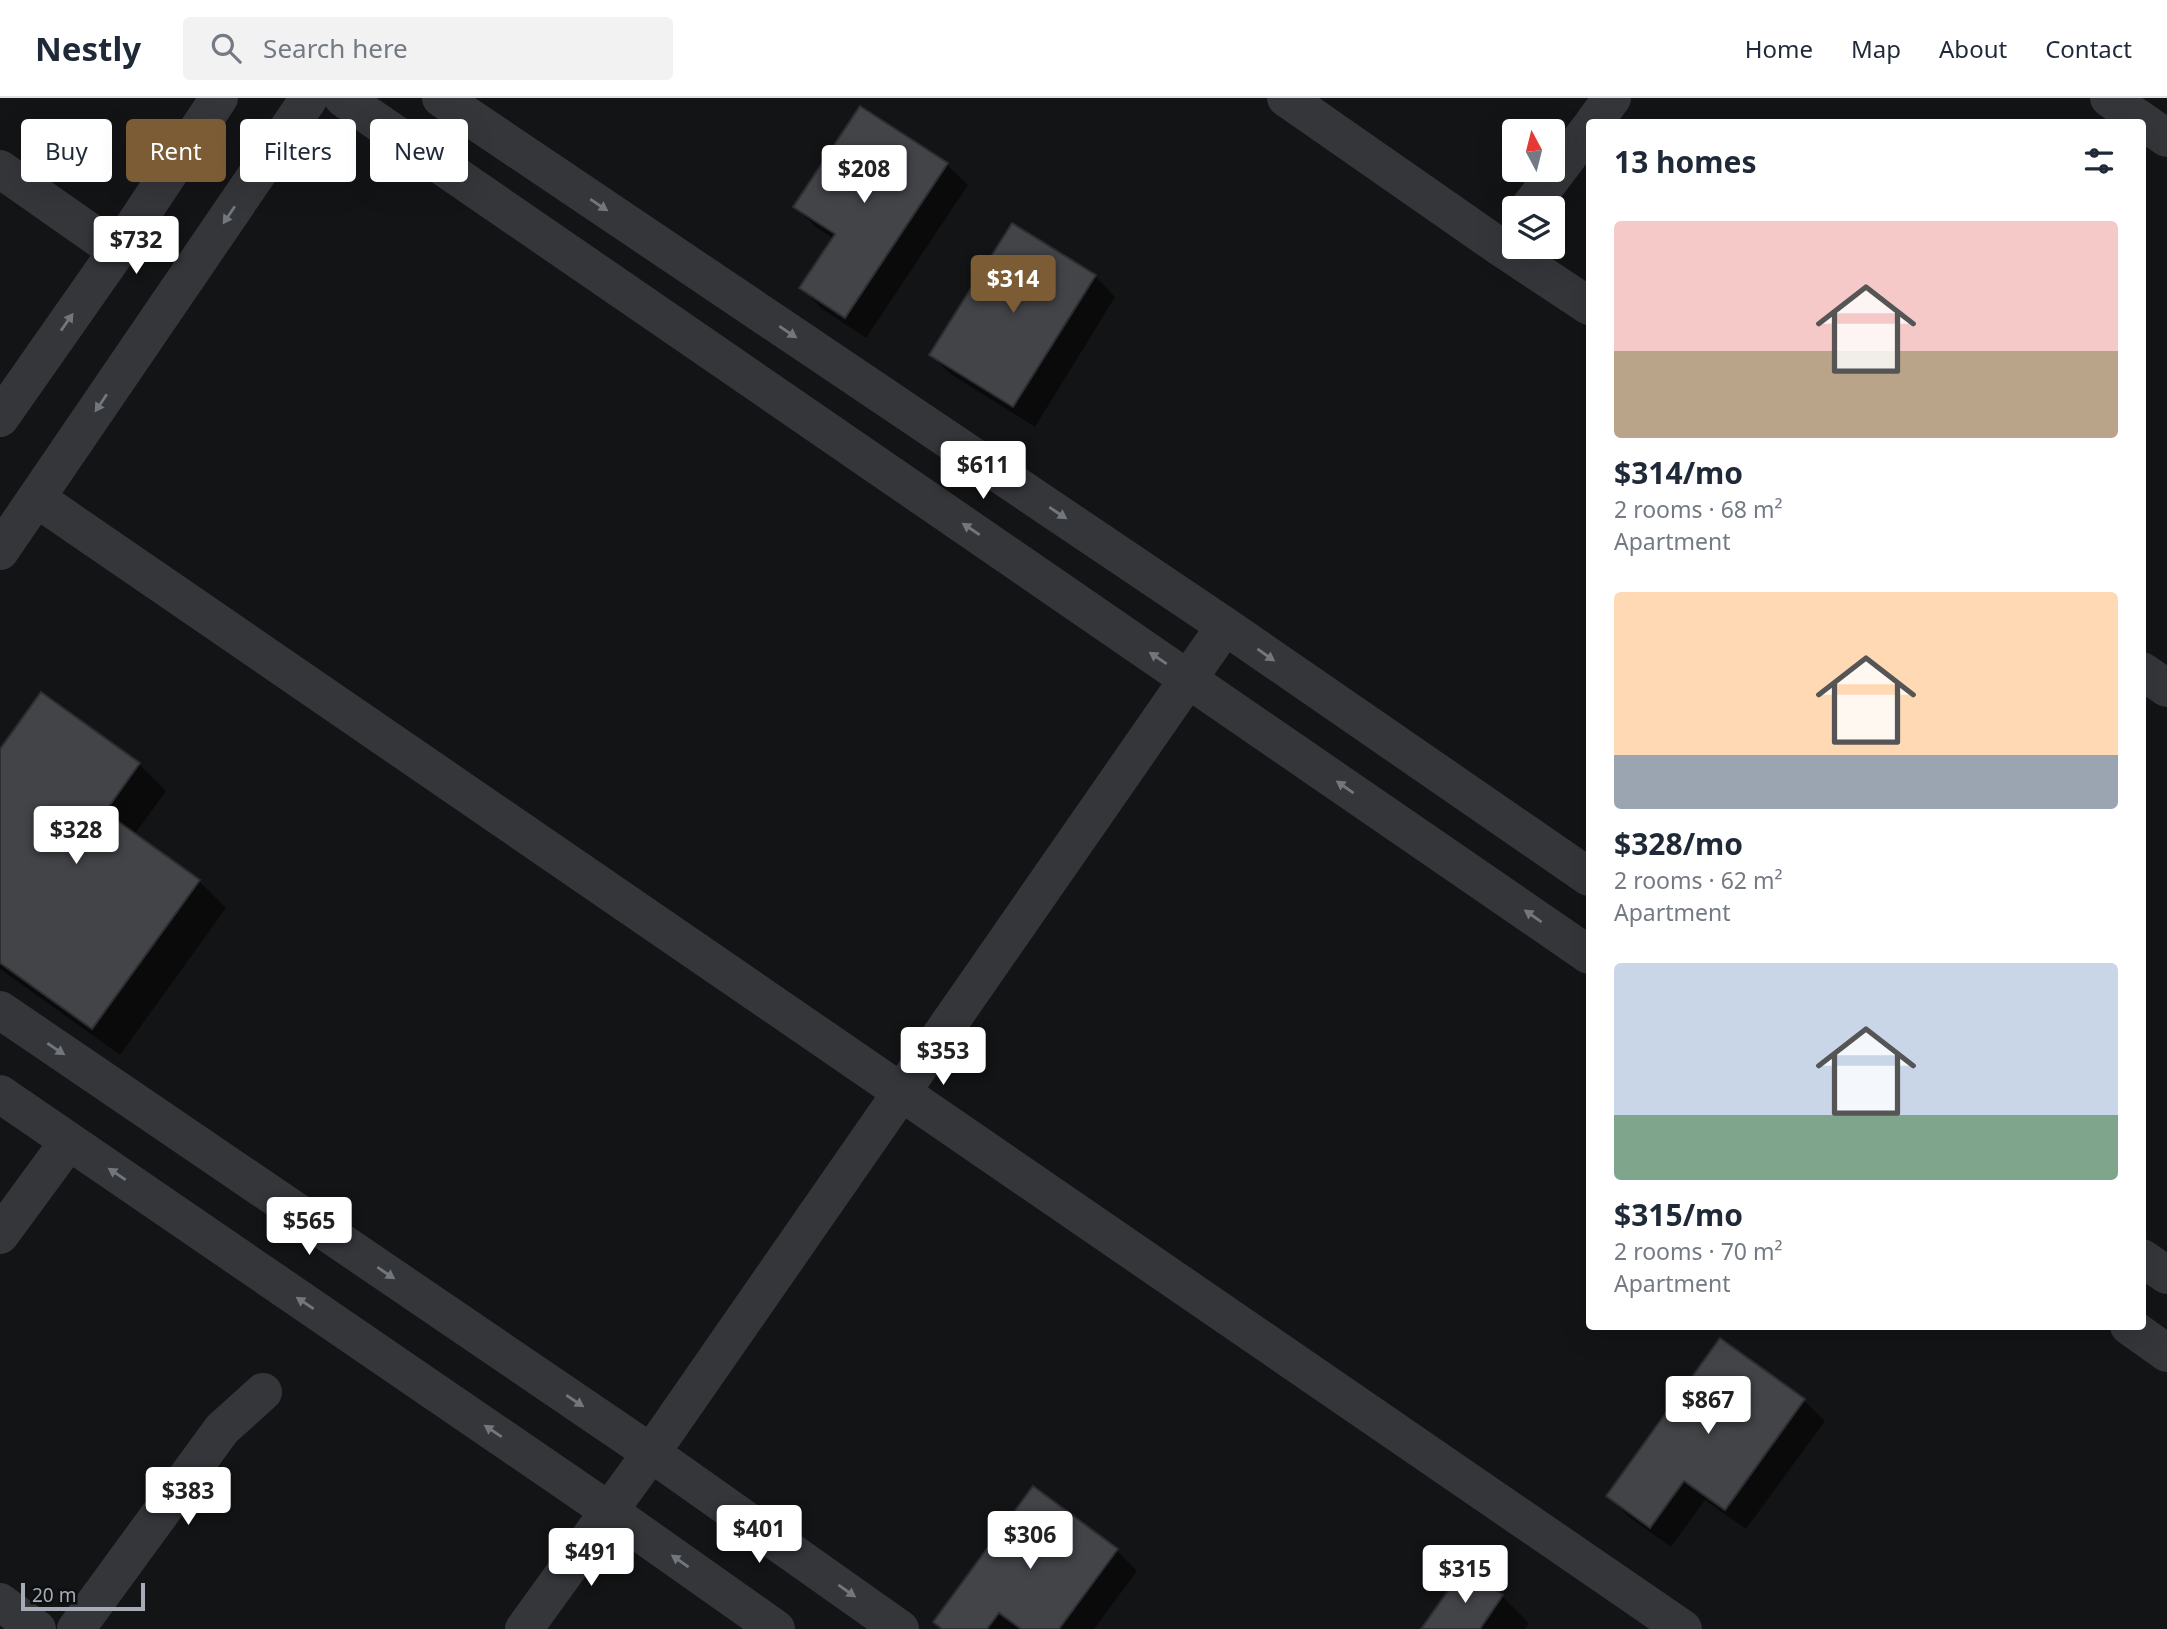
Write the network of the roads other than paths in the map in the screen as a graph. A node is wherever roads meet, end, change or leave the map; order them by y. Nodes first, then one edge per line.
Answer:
1 (219, 98) edge
2 (309, 98) edge
3 (343, 98) edge
4 (441, 98) edge
5 (1286, 98) edge
6 (1612, 98) edge
7 (2109, 98) edge
8 (1596, 119) edge
9 (2139, 119) edge
10 (2146, 124) edge
11 (1586, 132) edge
12 (2167, 138) edge
13 (0, 170) edge
14 (1538, 196) edge
15 (1502, 235) edge
16 (117, 251) junction
17 (1532, 259) edge
18 (1586, 304) edge
19 (0, 418) edge
20 (36, 498) junction
21 (0, 551) edge
22 (1225, 626) junction
23 (2146, 674) edge
24 (1189, 679) junction
25 (2167, 688) edge
26 (1586, 875) edge
27 (1586, 953) edge
28 (0, 1010) edge
29 (0, 1094) edge
30 (902, 1094) junction
31 (69, 1141) junction
32 (0, 1235) edge
33 (2146, 1261) edge
34 (2167, 1275) edge
35 (2135, 1330) edge
36 (2167, 1353) edge
37 (263, 1392) dead end
38 (651, 1453) junction
39 (610, 1511) junction
40 (0, 1602) edge
41 (37, 1629) edge
42 (76, 1629) edge
43 (524, 1629) edge
44 (776, 1629) edge
45 (900, 1629) edge
46 (1683, 1629) edge

1 - 16 street
2 -> 20 street
24 -> 3 street
4 -> 22 street
5 - 15 street
6 - 8 street
7 - 9 street
10 - 12 street
11 - 14 street
13 - 16 street
19 -> 16 street
17 - 18 street
20 - 21 street
20 - 30 street
22 - 24 street
22 -> 26 street
23 - 25 street
27 -> 24 street
24 - 30 street
28 -> 38 street
29 - 31 street
30 - 38 street
30 - 46 street
31 - 32 street
39 -> 31 street
33 - 34 street
35 - 36 street
37 - 42 street
38 - 39 street
38 -> 45 street
39 - 43 street
44 -> 39 street
40 - 41 street

